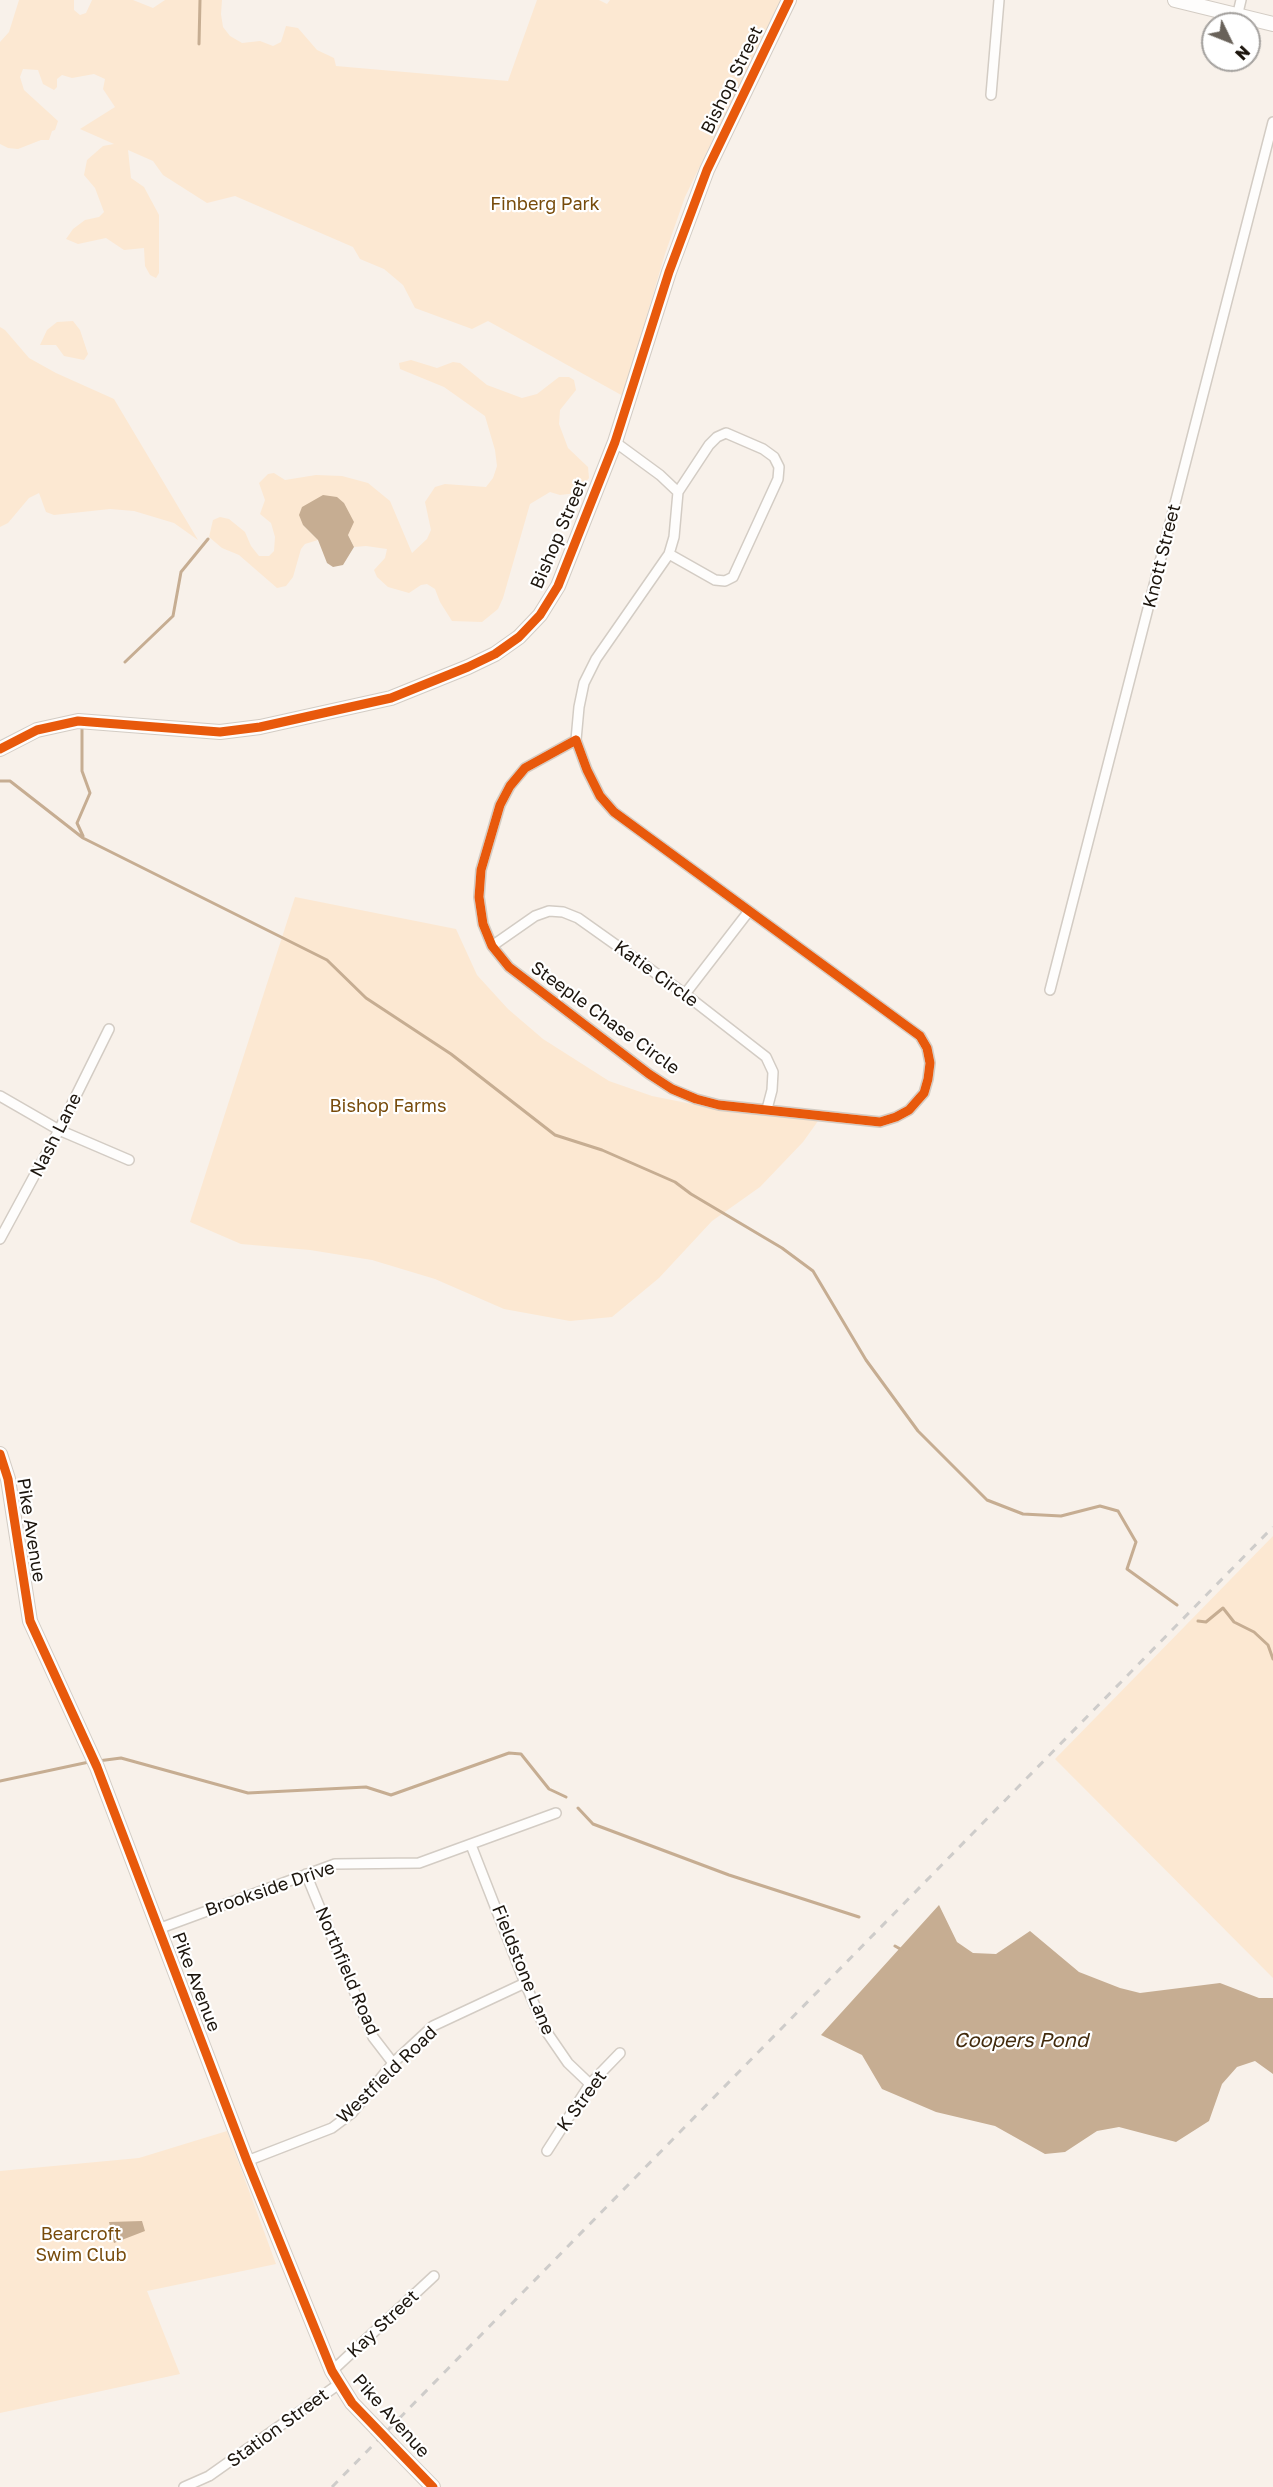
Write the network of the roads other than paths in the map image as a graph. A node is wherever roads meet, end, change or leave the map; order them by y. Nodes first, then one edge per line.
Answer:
1 (789, 0) edge
2 (999, 0) edge
3 (1175, 0) edge
4 (1222, 12) edge
5 (991, 95) dead end
6 (1273, 122) edge
7 (1269, 157) edge
8 (615, 442) junction
9 (678, 492) junction
10 (669, 554) junction
11 (576, 740) junction
12 (0, 749) edge
13 (749, 911) junction
14 (492, 946) junction
15 (1050, 990) dead end
16 (685, 994) junction
17 (109, 1029) dead end
18 (0, 1096) edge
19 (767, 1109) junction
20 (59, 1130) junction
21 (129, 1160) dead end
22 (0, 1239) edge
23 (0, 1454) edge
24 (556, 1813) dead end
25 (471, 1845) junction
26 (306, 1874) junction
27 (158, 1929) junction
28 (525, 1983) junction
29 (620, 2053) dead end
30 (393, 2063) junction
31 (590, 2084) junction
32 (547, 2151) dead end
33 (247, 2161) junction
34 (434, 2276) dead end
35 (332, 2371) junction
36 (339, 2384) junction
37 (184, 2487) edge
38 (433, 2487) edge

1 - 8 street, Bishop Street
2 - 5 street
3 - 4 street
6 - 7 street, Knott Street
7 - 15 street, Knott Street
8 - 9 street
8 - 12 street, Bishop Street
9 - 10 street, Steeple Chase Circle
9 - 10 street
10 - 11 street, Steeple Chase Circle
11 - 13 street, Steeple Chase Circle
11 - 14 street, Steeple Chase Circle
13 - 16 street
13 - 19 street, Steeple Chase Circle
14 - 16 street, Katie Circle
14 - 19 street, Steeple Chase Circle
16 - 19 street, Katie Circle
17 - 20 street, Nash Lane
18 - 20 street
20 - 21 street
20 - 22 street, Nash Lane
23 - 27 street, Pike Avenue
24 - 25 street, Brookside Drive
25 - 26 street, Brookside Drive
25 - 28 street, Fieldstone Lane
26 - 27 street, Brookside Drive
26 - 30 street, Northfield Road
27 - 33 street, Pike Avenue
28 - 30 street, Westfield Road
28 - 31 street, Fieldstone Lane
29 - 31 street, K Street
30 - 33 street, Westfield Road
31 - 32 street, K Street
33 - 35 street, Pike Avenue
34 - 35 street, Kay Street
35 - 36 street, Pike Avenue
36 - 37 street, Station Street
36 - 38 street, Pike Avenue, bridge

